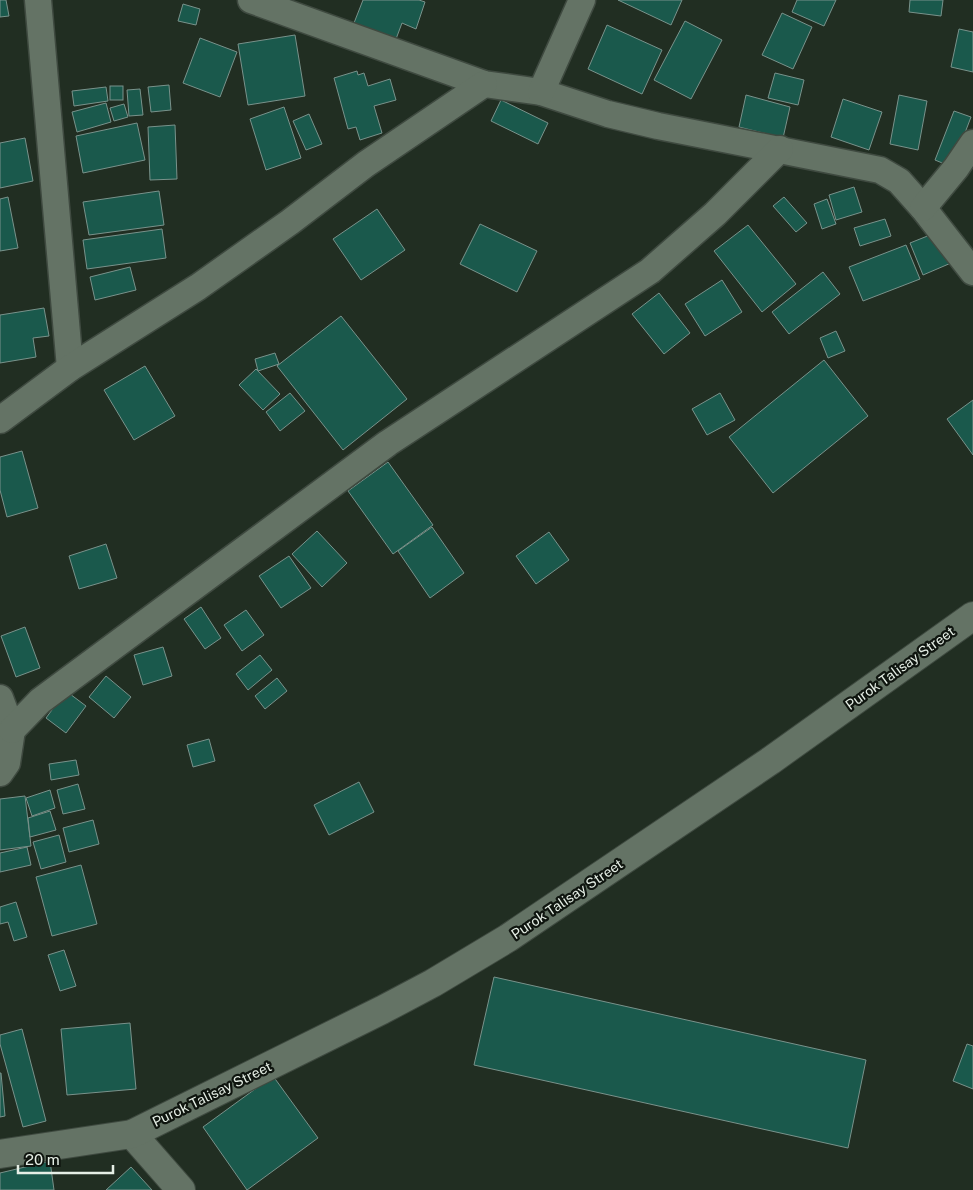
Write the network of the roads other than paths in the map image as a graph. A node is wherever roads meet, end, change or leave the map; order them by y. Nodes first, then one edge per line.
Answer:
1 (38, 0) edge
2 (250, 0) edge
3 (582, 0) edge
4 (484, 84) junction
5 (541, 92) junction
6 (973, 143) edge
7 (780, 149) junction
8 (923, 208) junction
9 (973, 272) edge
10 (70, 368) junction
11 (0, 420) edge
12 (973, 616) edge
13 (0, 698) edge
14 (12, 730) junction
15 (0, 773) edge
16 (132, 1134) junction
17 (0, 1154) edge
18 (181, 1190) edge

1 - 10 street
2 - 4 street
3 - 5 street
4 - 5 street
4 - 10 street
5 - 7 street
6 - 8 street
7 - 8 street
7 - 14 street
8 - 9 street
10 - 11 street
12 - 16 street, Purok Talisay Street
13 - 14 street
14 - 15 street
16 - 17 street, Purok Talisay Street
16 - 18 street

